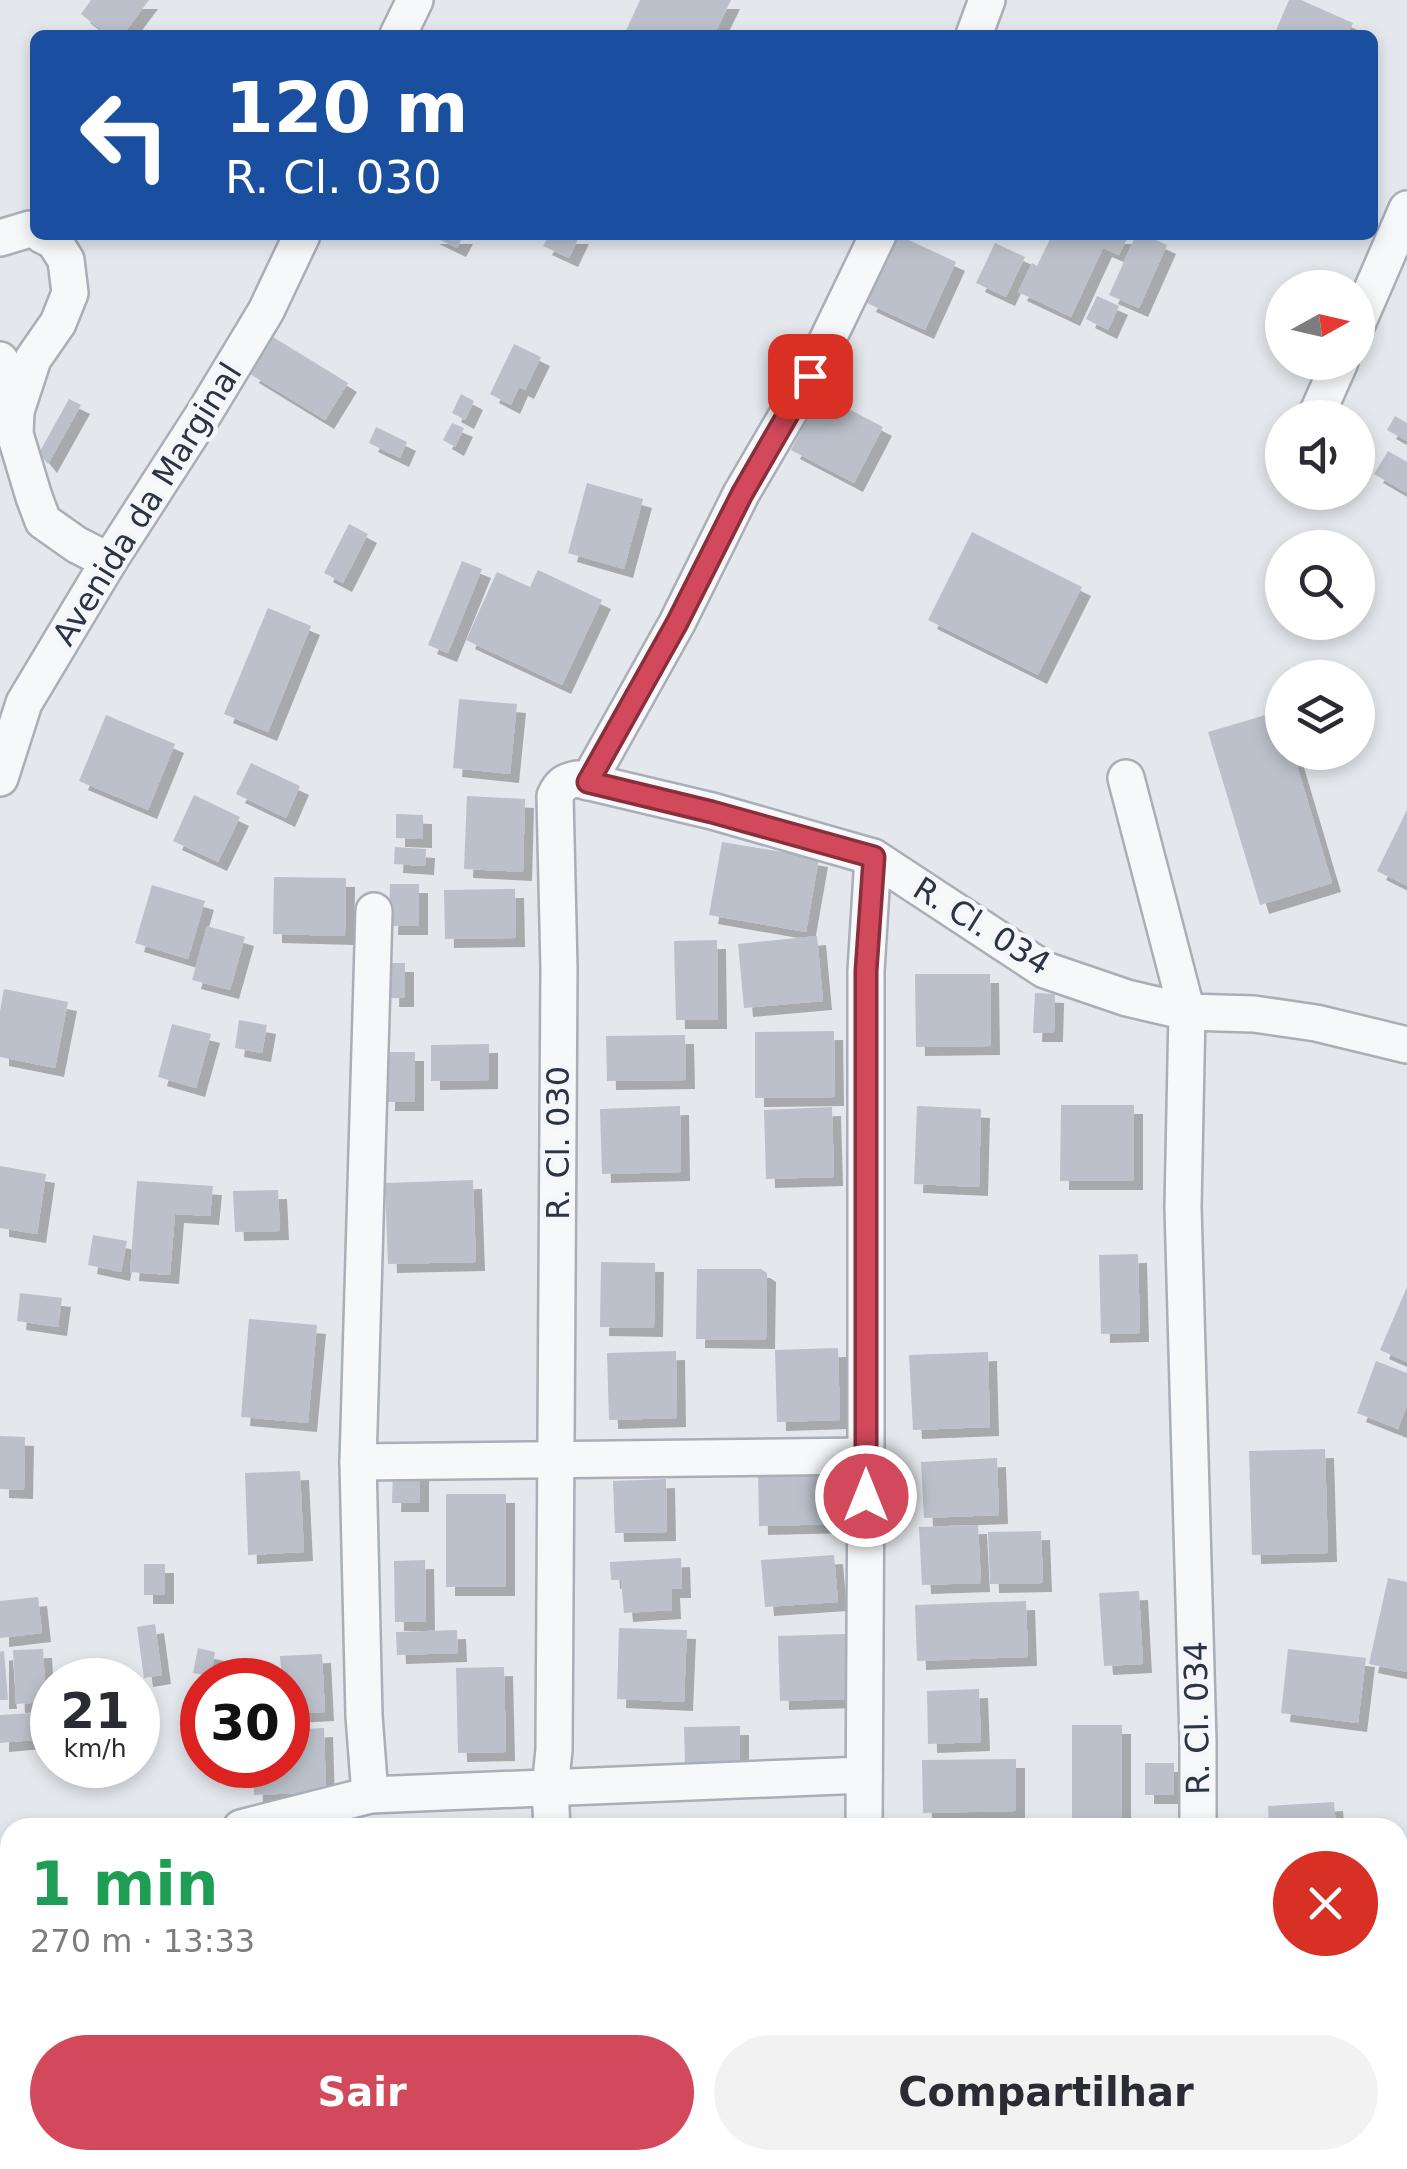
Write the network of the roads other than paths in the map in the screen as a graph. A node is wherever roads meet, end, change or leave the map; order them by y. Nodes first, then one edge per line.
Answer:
1 (415, 0) edge
2 (987, 0) edge
3 (400, 30) edge
4 (976, 30) edge
5 (1407, 209) edge
6 (30, 229) edge
7 (0, 238) edge
8 (50, 240) edge
9 (300, 240) edge
10 (876, 240) edge
11 (1375, 283) edge
12 (0, 360) edge
13 (16, 412) junction
14 (108, 561) junction
15 (0, 778) edge
16 (1126, 778) dead end
17 (588, 782) junction
18 (874, 857) junction
19 (374, 911) dead end
20 (1187, 1012) junction
21 (1407, 1045) edge
22 (866, 1456) junction
23 (556, 1459) junction
24 (358, 1462) junction
25 (864, 1775) junction
26 (550, 1788) junction
27 (370, 1795) junction
28 (280, 1818) edge
29 (552, 1818) edge
30 (864, 1818) edge
31 (1198, 1818) edge

1 - 3 street
2 - 4 street
5 - 11 street
6 - 7 street
8 - 13 street
9 - 14 street, Avenida da Marginal
10 - 17 street
12 - 13 street
13 - 14 street
14 - 15 street, Avenida da Marginal
16 - 20 street
17 - 18 street
17 - 23 street, R. Cl. 030
18 - 20 street, R. Cl. 034
18 - 22 street, R. Cl. 034
19 - 24 street
20 - 21 street
20 - 31 street, R. Cl. 034
22 - 23 street
22 - 25 street, R. Cl. 034
23 - 24 street
23 - 26 street, R. Cl. 030
24 - 27 street
25 - 26 street
25 - 30 street, R. Cl. 034
26 - 27 street
26 - 29 street, R. Cl. 030
27 - 28 street

